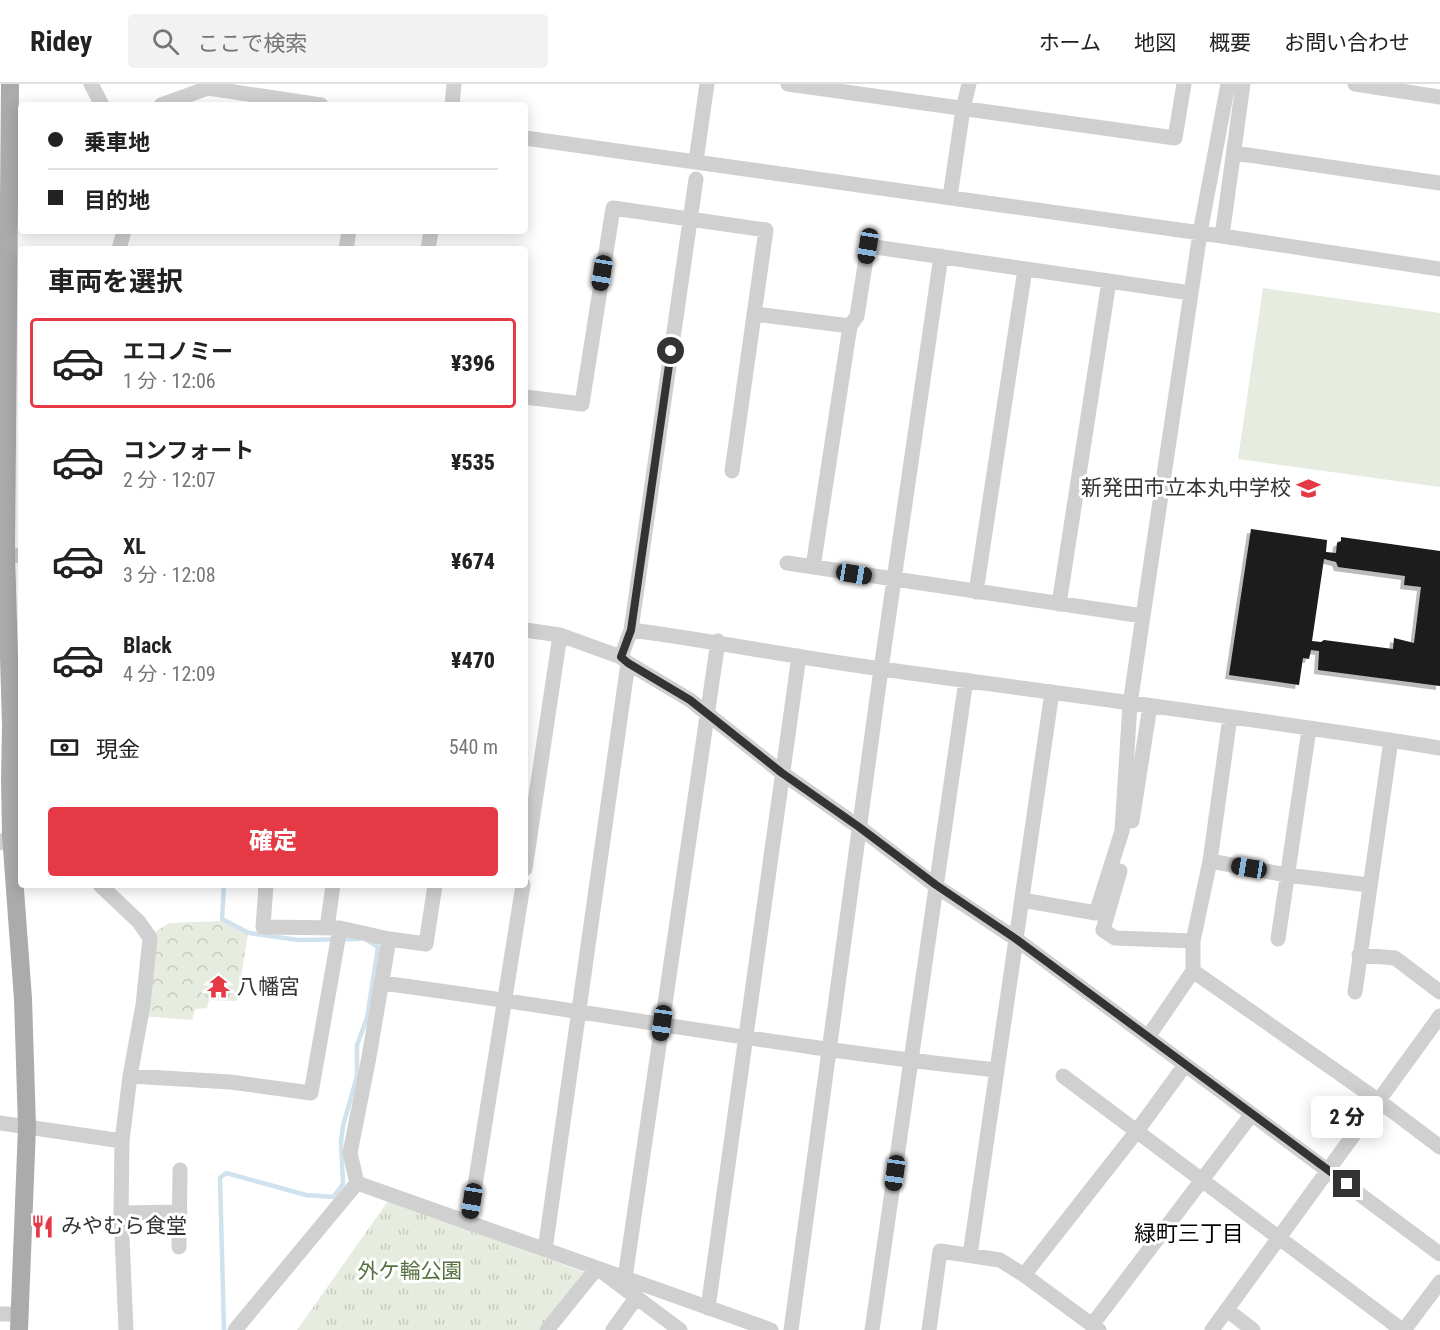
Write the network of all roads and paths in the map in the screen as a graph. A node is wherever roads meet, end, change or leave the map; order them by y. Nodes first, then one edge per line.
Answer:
1 (10, 84) edge
2 (91, 84) edge
3 (454, 84) edge
4 (707, 84) edge
5 (788, 84) edge
6 (969, 84) edge
7 (1184, 84) edge
8 (1228, 84) edge
9 (1243, 84) edge
10 (1355, 84) edge
11 (208, 86) edge
12 (1440, 97) edge
13 (100, 102) edge
14 (168, 102) edge
15 (303, 102) edge
16 (452, 102) edge
17 (963, 109) junction
18 (10, 113) edge
19 (528, 138) edge
20 (1234, 153) junction
21 (696, 161) junction
22 (696, 180) dead end
23 (1440, 183) edge
24 (950, 197) junction
25 (691, 220) junction
26 (1200, 233) junction
27 (1222, 236) junction
28 (941, 256) junction
29 (1025, 269) junction
30 (1440, 269) edge
31 (1109, 281) junction
32 (1191, 293) junction
33 (755, 314) junction
34 (850, 326) junction
35 (4, 358) edge
36 (528, 397) edge
37 (4, 408) edge
38 (732, 471) dead end
39 (9, 554) edge
40 (787, 562) dead end
41 (813, 567) junction
42 (894, 580) junction
43 (976, 592) junction
44 (1059, 604) junction
45 (1143, 616) junction
46 (528, 630) edge
47 (631, 630) junction
48 (560, 635) junction
49 (718, 641) junction
50 (799, 656) junction
51 (625, 660) junction
52 (880, 669) junction
53 (966, 680) junction
54 (1052, 692) junction
55 (1130, 704) junction
56 (1150, 706) junction
57 (707, 715) junction
58 (1230, 717) junction
59 (16, 726) edge
60 (1309, 729) junction
61 (1391, 740) junction
62 (1440, 748) edge
63 (782, 773) junction
64 (5, 779) edge
65 (859, 827) junction
66 (11, 838) edge
67 (528, 849) edge
68 (1210, 861) junction
69 (1287, 875) junction
70 (936, 885) junction
71 (1369, 885) junction
72 (103, 888) edge
73 (266, 888) edge
74 (333, 888) edge
75 (435, 888) edge
76 (523, 888) edge
77 (1022, 900) junction
78 (334, 928) junction
79 (389, 939) junction
80 (1016, 939) junction
81 (1278, 939) dead end
82 (1193, 941) junction
83 (1359, 955) junction
84 (1193, 971) junction
85 (382, 983) junction
86 (1355, 992) dead end
87 (1440, 992) edge
88 (505, 999) junction
89 (579, 1011) junction
90 (1440, 1017) edge
91 (662, 1023) junction
92 (746, 1036) junction
93 (1148, 1037) junction
94 (829, 1049) junction
95 (911, 1062) junction
96 (1185, 1065) junction
97 (997, 1070) junction
98 (130, 1076) junction
99 (1063, 1076) dead end
100 (1379, 1101) junction
101 (1252, 1114) junction
102 (0, 1124) edge
103 (27, 1126) junction
104 (1137, 1131) junction
105 (122, 1141) junction
106 (1440, 1147) edge
107 (180, 1170) dead end
108 (1328, 1170) junction
109 (1201, 1180) junction
110 (357, 1183) junction
111 (180, 1212) junction
112 (121, 1213) junction
113 (469, 1223) junction
114 (1279, 1238) junction
115 (179, 1247) dead end
116 (545, 1250) junction
117 (1440, 1254) edge
118 (970, 1255) junction
119 (597, 1268) junction
120 (1024, 1275) junction
121 (625, 1278) junction
122 (1440, 1282) edge
123 (636, 1298) junction
124 (708, 1308) junction
125 (1227, 1310) junction
126 (0, 1314) edge
127 (19, 1322) edge
128 (1096, 1328) edge
129 (126, 1330) edge
130 (235, 1330) edge
131 (548, 1330) edge
132 (613, 1330) edge
133 (680, 1330) edge
134 (771, 1330) edge
135 (791, 1330) edge
136 (872, 1330) edge
137 (929, 1330) edge
138 (1212, 1330) edge
139 (1253, 1330) edge
140 (1403, 1330) edge

1 - 18 main road
2 - 13 street
3 - 16 street
4 - 21 street
5 - 17 street
6 - 17 street
7 - 17 street
8 - 26 street
9 - 20 street
10 - 12 street
11 - 14 street
11 - 15 street
17 - 24 street
18 - 35 main road
19 - 21 street
20 - 23 street
20 - 27 street
21 - 24 street
22 - 25 street
24 - 26 street
25 - 33 street
25 - 36 street
25 - 47 street
26 - 27 street
26 - 32 street
27 - 30 street
28 - 29 street
28 - 34 street
28 - 42 street
29 - 31 street
29 - 43 street
31 - 32 street
31 - 44 street
32 - 45 street
33 - 34 street
33 - 38 street
34 - 41 street
35 - 37 main road
37 - 39 main road
39 - 59 main road
40 - 41 street
41 - 42 street
42 - 43 street
42 - 52 street
43 - 44 street
44 - 45 street
45 - 55 street
46 - 48 street
47 - 49 street
47 - 51 street
48 - 51 street
48 - 67 street
49 - 50 street
49 - 57 street
50 - 52 street
50 - 63 street
51 - 57 street
51 - 89 street
52 - 53 street
52 - 65 street
53 - 54 street
53 - 70 street
54 - 55 street
54 - 77 street
55 - 56 street
55 - 77 street
56 - 58 street
56 - 82 street
57 - 63 street
57 - 91 street
58 - 60 street
58 - 68 street
59 - 64 main road
60 - 61 street
60 - 69 street
61 - 62 street
61 - 71 street
63 - 65 street
63 - 92 street
64 - 66 main road
65 - 70 street
65 - 94 street
66 - 103 main road
68 - 69 street
68 - 82 street
69 - 71 street
69 - 81 street
70 - 80 street
70 - 95 street
71 - 83 street
72 - 98 street
73 - 78 street
74 - 78 street
75 - 79 street
76 - 88 street
77 - 80 street
78 - 79 street
78 - 98 street
79 - 85 street
80 - 93 street
80 - 97 street
82 - 84 street
83 - 86 street
83 - 87 street
84 - 93 street
84 - 100 street
85 - 88 street
85 - 110 street
88 - 89 street
88 - 113 street
89 - 91 street
89 - 116 street
90 - 100 street
91 - 92 street
91 - 121 street
92 - 94 street
92 - 124 street
93 - 96 street
94 - 95 street
94 - 135 street
95 - 97 street
95 - 136 street
96 - 101 street
96 - 104 street
97 - 118 street
98 - 105 street
99 - 104 street
100 - 106 street
100 - 108 street
101 - 108 street
101 - 109 street
102 - 103 street
103 - 105 street
103 - 127 main road
104 - 109 street
104 - 120 street
105 - 112 street
107 - 111 street
108 - 114 street
108 - 117 street
109 - 114 street
109 - 128 street
110 - 113 street
110 - 130 street
111 - 112 street
111 - 115 street
112 - 129 street
113 - 116 street
114 - 125 street
114 - 140 street
116 - 119 street
118 - 120 street
118 - 137 street
119 - 121 street
119 - 123 street
119 - 131 street
120 - 128 street
121 - 124 street
122 - 140 street
123 - 132 street
123 - 133 street
124 - 134 street
125 - 138 street
125 - 139 street
126 - 127 street

